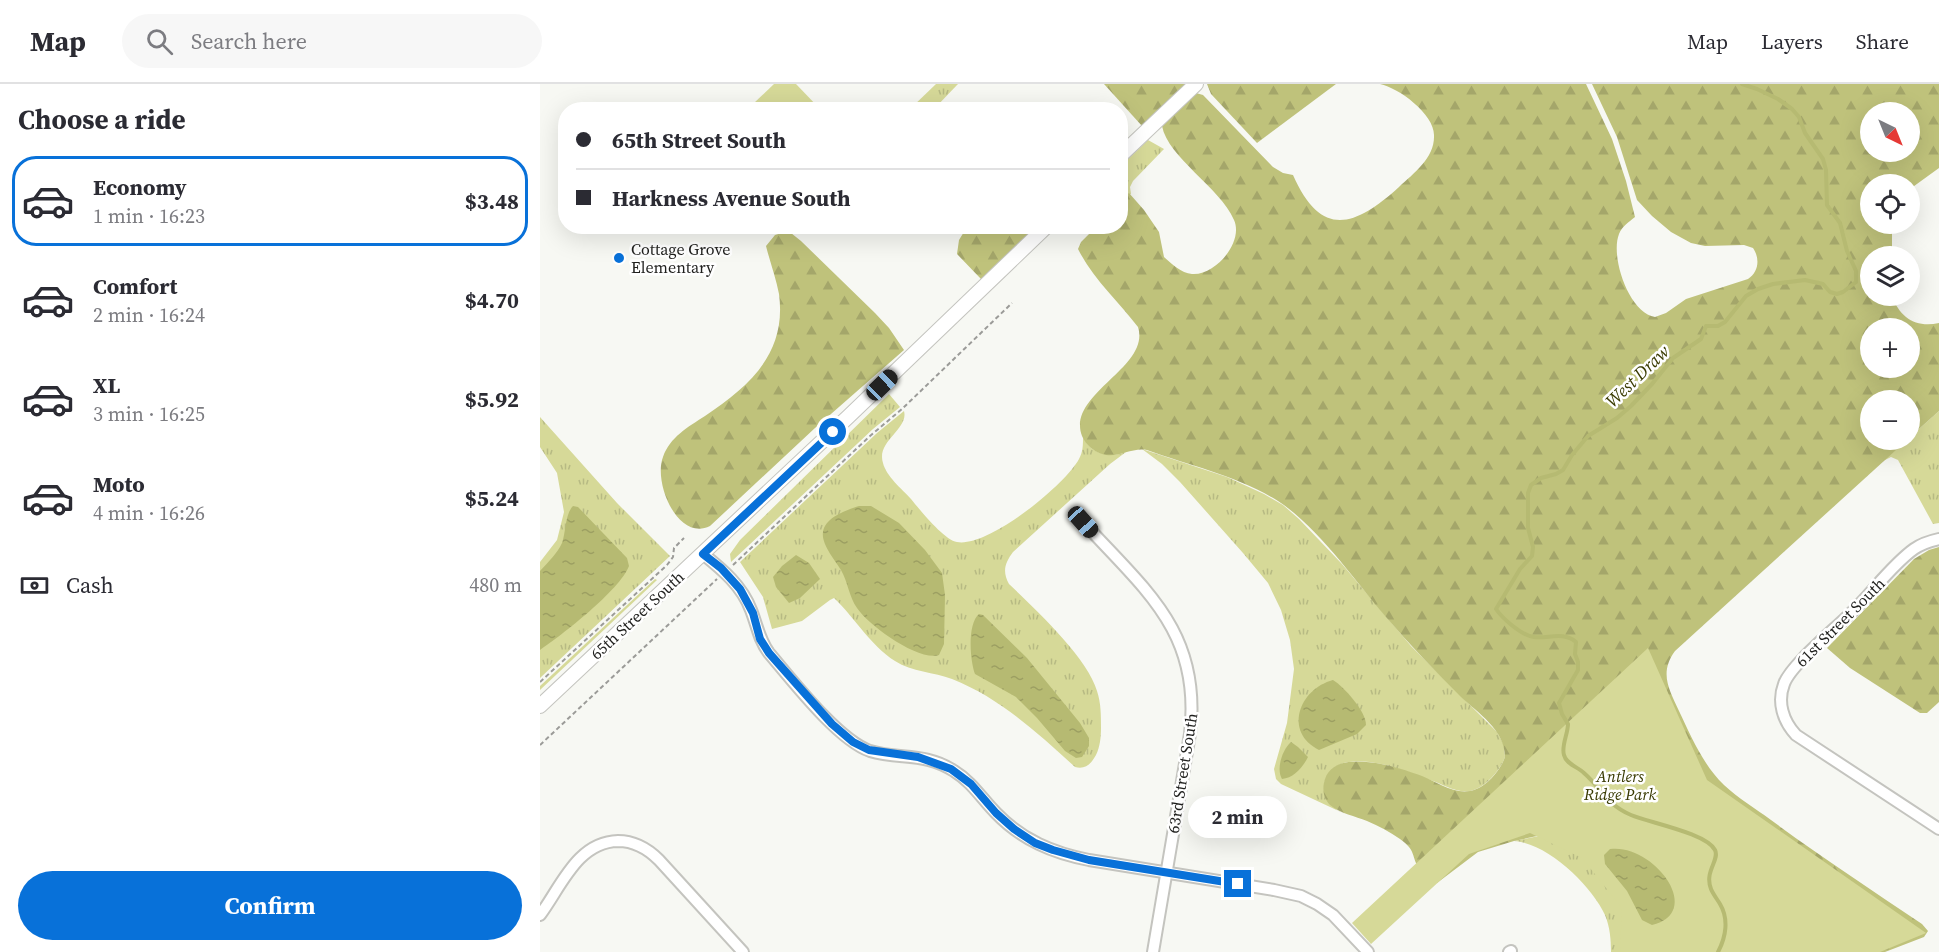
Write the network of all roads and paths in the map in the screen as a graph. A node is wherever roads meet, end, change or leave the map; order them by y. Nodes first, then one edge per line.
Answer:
1 (1196, 84) edge
2 (1128, 148) edge
3 (1039, 234) edge
4 (1012, 303) dead end
5 (1083, 522) dead end
6 (684, 538) dead end
7 (1939, 539) edge
8 (703, 554) junction
9 (737, 561) dead end
10 (709, 586) dead end
11 (540, 682) edge
12 (540, 706) edge
13 (540, 745) edge
14 (1939, 829) edge
15 (1167, 872) junction
16 (540, 915) edge
17 (743, 952) edge
18 (1154, 952) edge
19 (1368, 952) edge

1 - 2 street
3 - 8 street, 65th Street South
4 - 9 path
5 - 15 street, 63rd Street South
6 - 11 path
7 - 14 street, 61st Street South
8 - 12 street, 65th Street South
8 - 15 street
10 - 13 path
15 - 18 street, 63rd Street South
15 - 19 street
16 - 17 street

